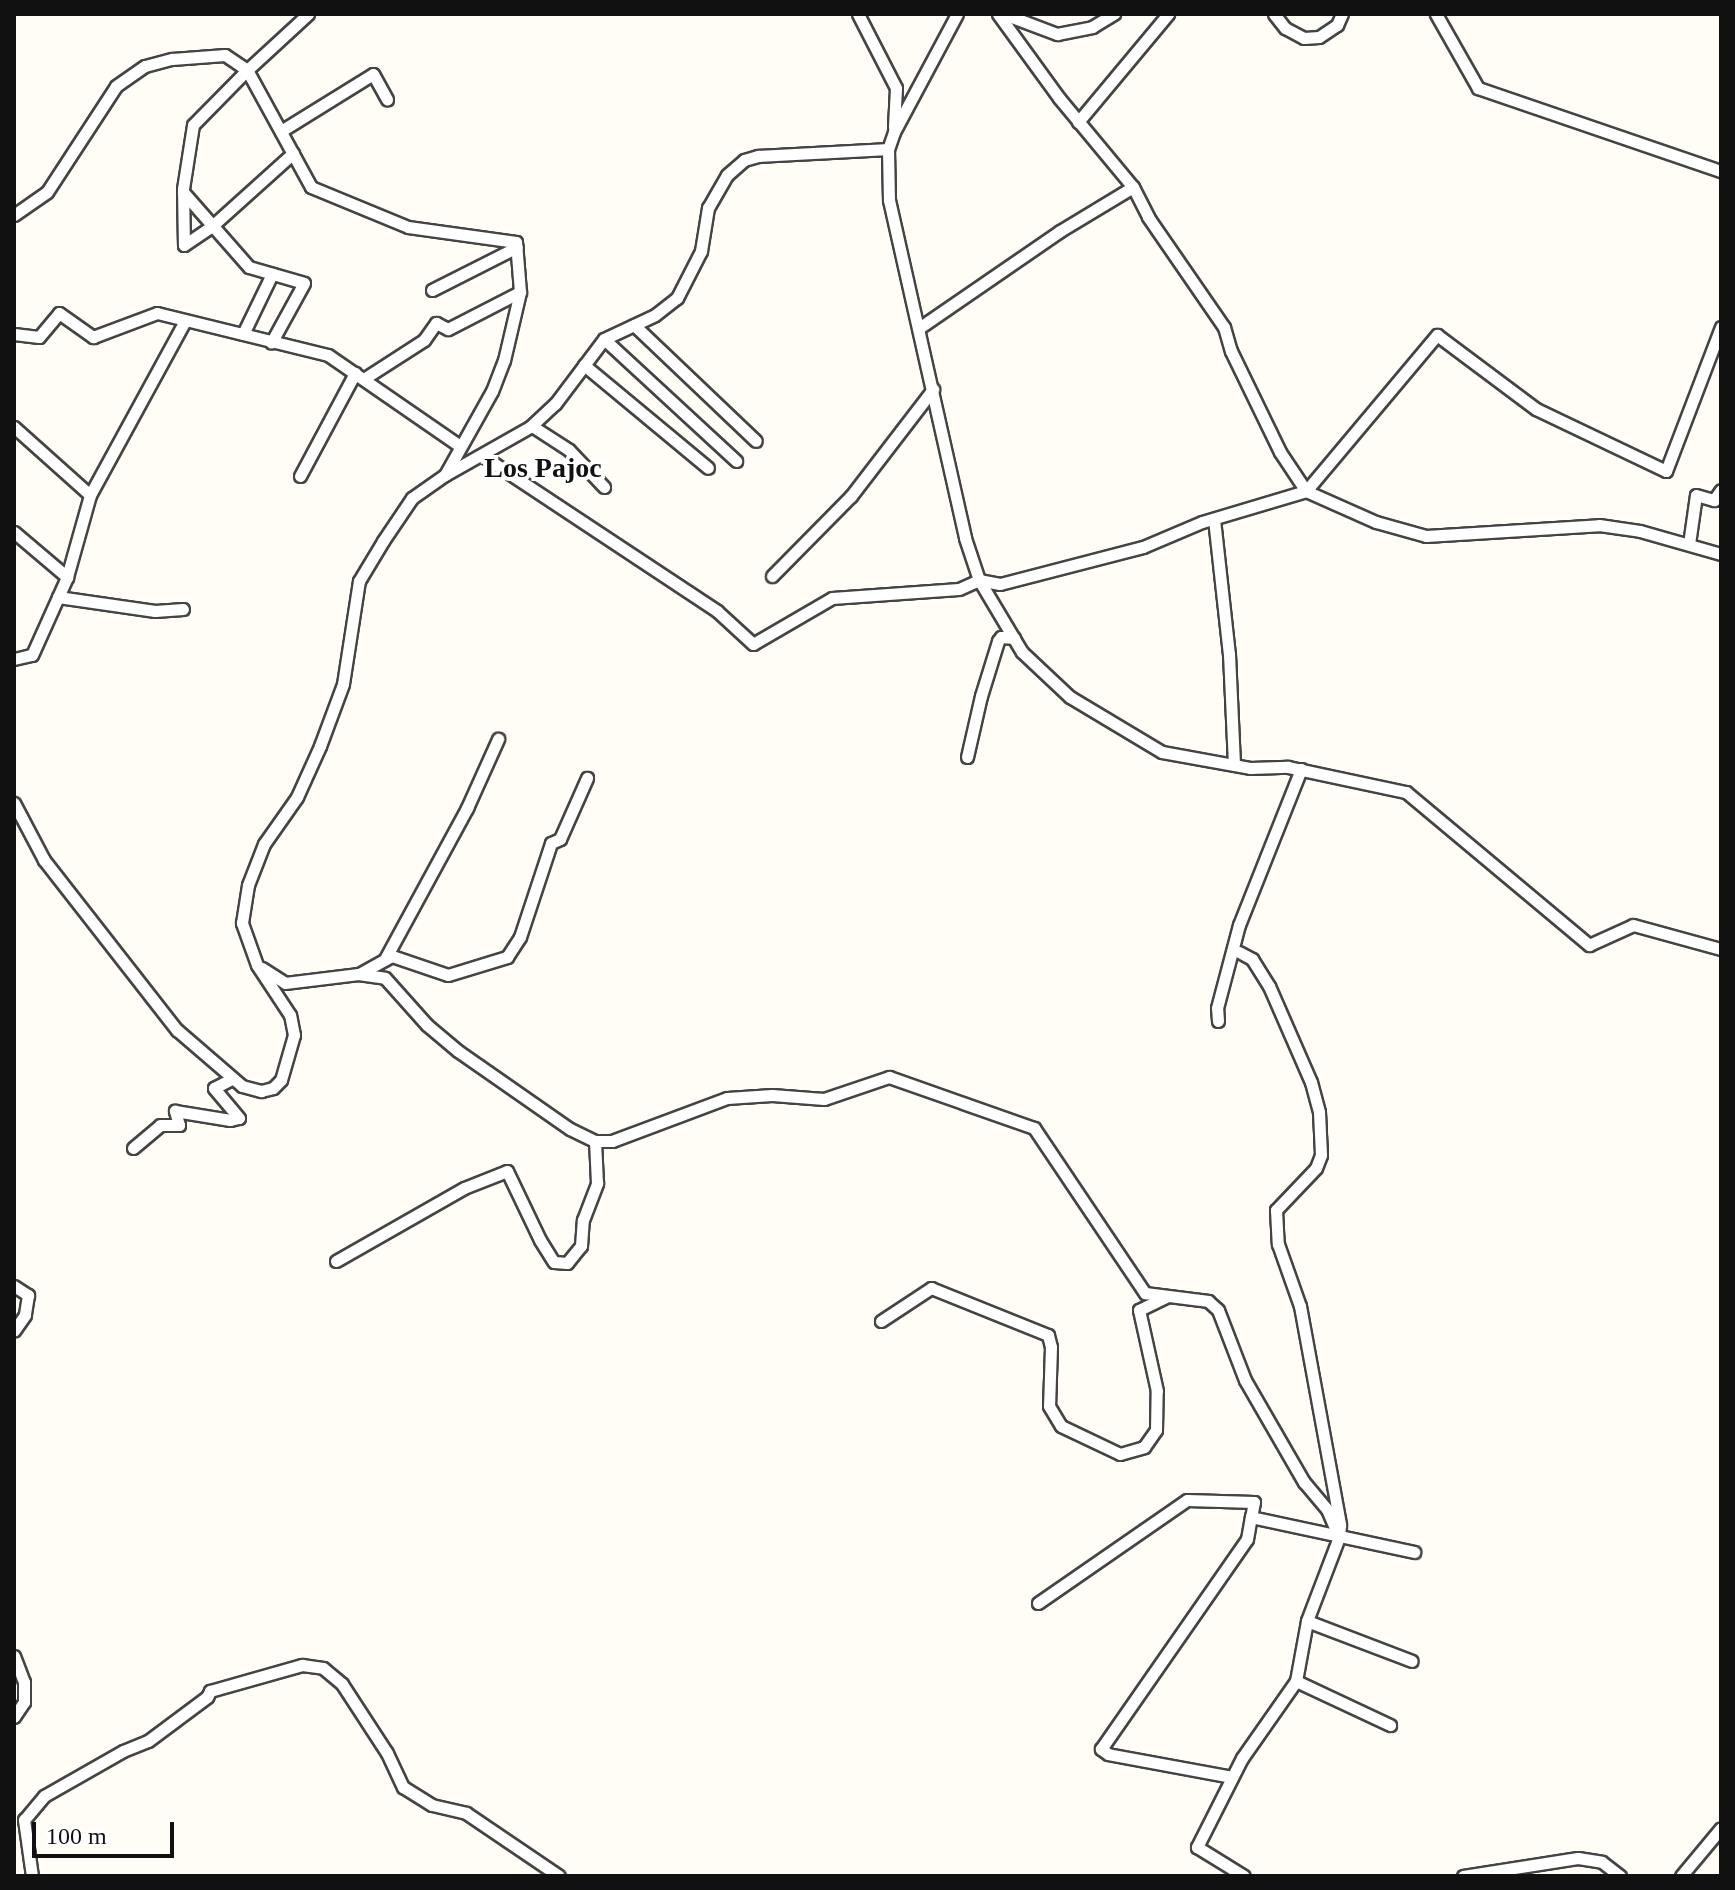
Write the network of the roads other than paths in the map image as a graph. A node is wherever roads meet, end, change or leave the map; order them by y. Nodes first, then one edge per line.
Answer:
1 (308, 14) edge
2 (858, 14) edge
3 (957, 14) edge
4 (998, 14) edge
5 (1004, 14) edge
6 (1114, 14) edge
7 (1168, 14) edge
8 (1274, 14) edge
9 (1342, 14) edge
10 (1436, 14) edge
11 (247, 70) junction
12 (387, 99) dead end
13 (1078, 122) junction
14 (281, 131) junction
15 (894, 132) junction
16 (888, 149) junction
17 (293, 153) junction
18 (1721, 171) edge
19 (1133, 187) junction
20 (183, 192) junction
21 (14, 215) edge
22 (212, 226) junction
23 (517, 247) junction
24 (272, 274) junction
25 (432, 290) dead end
26 (520, 292) junction
27 (185, 321) junction
28 (634, 325) junction
29 (1721, 327) edge
30 (919, 328) junction
31 (14, 334) edge
32 (243, 334) junction
33 (604, 339) junction
34 (271, 343) junction
35 (584, 365) junction
36 (360, 375) junction
37 (933, 389) junction
38 (532, 426) junction
39 (14, 427) edge
40 (756, 441) dead end
41 (460, 446) junction
42 (483, 456) junction
43 (736, 461) dead end
44 (708, 468) dead end
45 (445, 475) junction
46 (300, 476) dead end
47 (604, 487) dead end
48 (1721, 490) edge
49 (1306, 491) junction
50 (90, 495) junction
51 (1214, 519) junction
52 (14, 532) edge
53 (1689, 544) junction
54 (1721, 554) edge
55 (772, 576) dead end
56 (67, 577) junction
57 (979, 580) junction
58 (58, 597) junction
59 (183, 609) dead end
60 (1014, 638) junction
61 (14, 659) edge
62 (498, 739) dead end
63 (967, 757) dead end
64 (1234, 765) junction
65 (1301, 769) junction
66 (587, 778) dead end
67 (14, 803) edge
68 (1721, 949) edge
69 (1239, 952) dead end
70 (385, 959) junction
71 (257, 965) junction
72 (358, 974) junction
73 (1218, 1021) dead end
74 (232, 1079) junction
75 (595, 1141) junction
76 (133, 1148) dead end
77 (336, 1261) dead end
78 (14, 1286) edge
79 (1168, 1296) junction
80 (881, 1321) dead end
81 (14, 1331) edge
82 (1251, 1517) junction
83 (1339, 1537) junction
84 (1414, 1552) dead end
85 (1038, 1603) dead end
86 (1307, 1621) junction
87 (14, 1656) edge
88 (1412, 1661) dead end
89 (1296, 1681) junction
90 (14, 1717) edge
91 (1390, 1725) dead end
92 (1232, 1777) junction
93 (1721, 1828) edge
94 (32, 1876) edge
95 (559, 1876) edge
96 (1244, 1876) edge
97 (1463, 1876) edge
98 (1620, 1876) edge
99 (1681, 1876) edge

1 - 11 street
2 - 15 street
3 - 15 street
4 - 13 street
5 - 6 street
7 - 13 street
8 - 9 street
10 - 18 street
11 - 14 street
11 - 20 street
11 - 21 street
12 - 14 street
13 - 19 street
14 - 17 street
15 - 16 street
16 - 28 street
16 - 30 street
17 - 22 street
17 - 23 street
19 - 30 street
19 - 49 street
20 - 22 street
20 - 22 street
22 - 24 street
23 - 25 street
23 - 26 street
24 - 32 street
24 - 34 street
26 - 36 street
26 - 41 street
27 - 31 street
27 - 32 street
27 - 50 street
28 - 33 street
28 - 40 street
29 - 49 street
30 - 37 street
32 - 34 street
33 - 35 street
33 - 43 street
34 - 36 street
35 - 38 street
35 - 44 street
36 - 41 street
36 - 46 street
37 - 55 street
37 - 57 street
38 - 42 street
38 - 47 street
39 - 50 street
41 - 45 street
42 - 45 street
42 - 57 street
45 - 71 street
48 - 53 street
49 - 51 street
49 - 53 street
50 - 56 street
51 - 57 street
51 - 64 street
52 - 56 street
53 - 54 street
56 - 58 street
57 - 60 street
58 - 59 street
58 - 61 street
60 - 63 street
60 - 64 street
62 - 70 street
64 - 65 street
65 - 68 street
65 - 73 street
66 - 70 street
67 - 74 street
69 - 83 street
70 - 72 street
71 - 72 street
71 - 74 street
72 - 75 street
74 - 76 street
75 - 77 street
75 - 79 street
78 - 81 street
79 - 80 street
79 - 83 street
82 - 83 street
82 - 85 street
82 - 92 street
83 - 84 street
83 - 86 street
86 - 88 street
86 - 89 street
87 - 90 street
89 - 91 street
89 - 92 street
92 - 96 street
93 - 99 street
94 - 95 street
97 - 98 street

